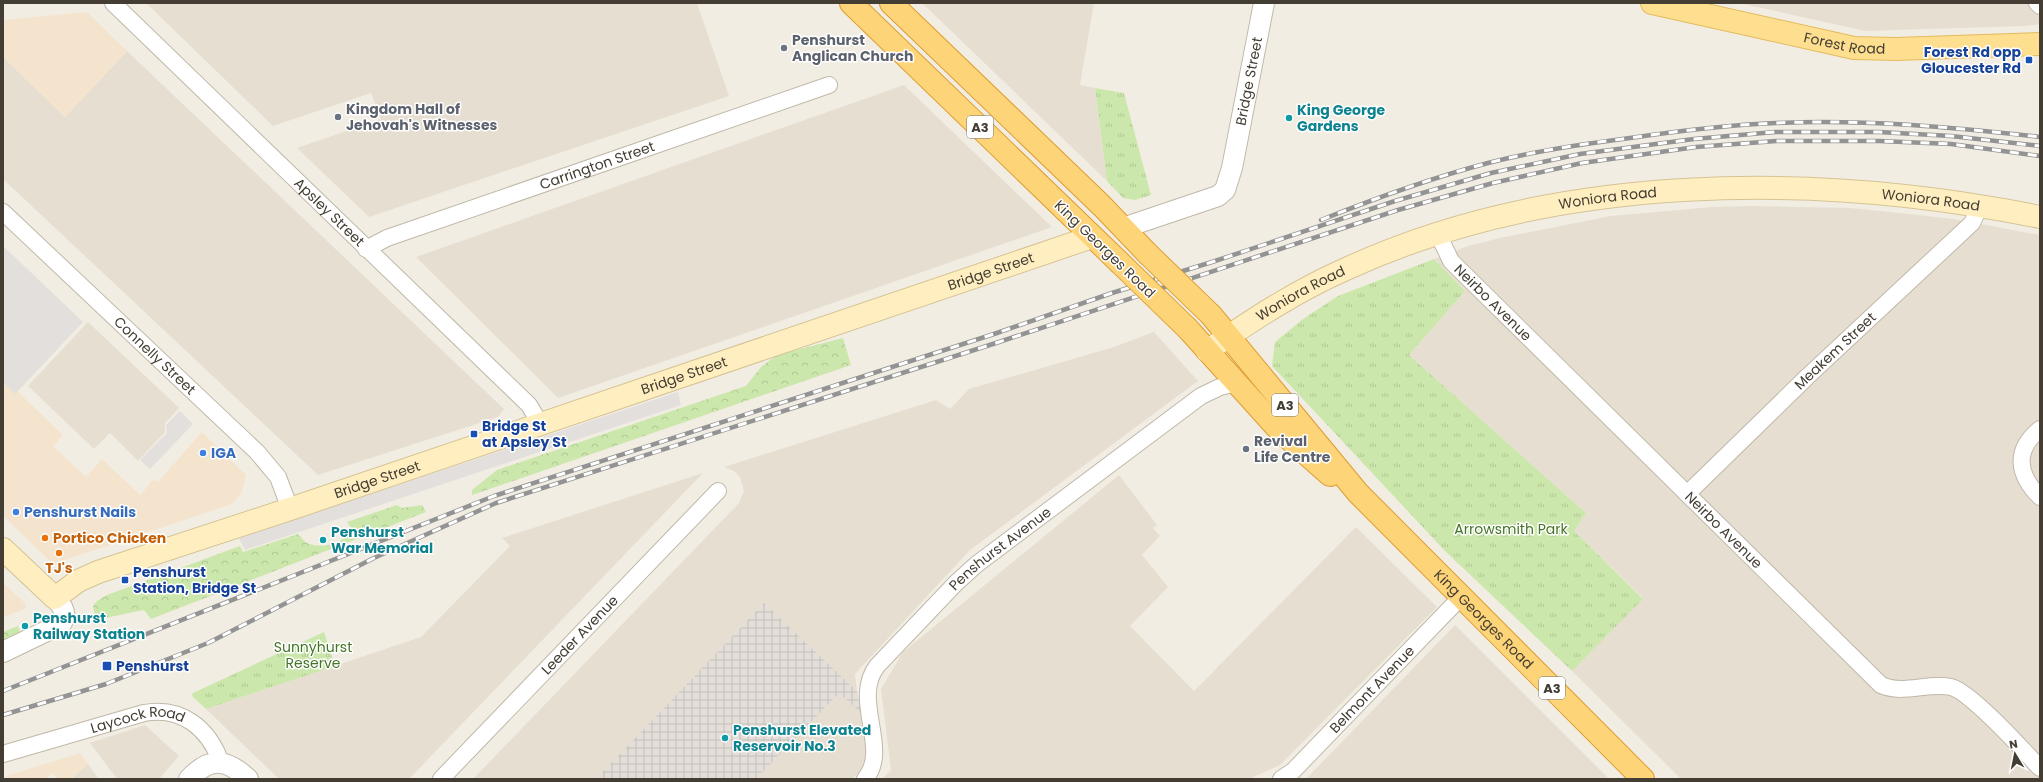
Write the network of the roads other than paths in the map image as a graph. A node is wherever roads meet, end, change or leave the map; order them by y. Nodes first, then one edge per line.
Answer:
1 (114, 3) edge
2 (852, 3) edge
3 (891, 3) edge
4 (1264, 3) edge
5 (1652, 3) edge
6 (2037, 3) edge
7 (2040, 6) edge
8 (2040, 44) edge
9 (829, 85) dead end
10 (1980, 206) junction
11 (3, 212) edge
12 (2040, 217) edge
13 (1123, 228) junction
14 (1438, 234) junction
15 (1092, 237) junction
16 (366, 249) junction
17 (1229, 336) junction
18 (1207, 351) junction
19 (1237, 384) junction
20 (541, 425) junction
21 (2040, 429) edge
22 (718, 490) dead end
23 (1358, 493) junction
24 (1687, 494) junction
25 (2040, 497) edge
26 (290, 509) junction
27 (3, 549) edge
28 (1461, 597) junction
29 (55, 598) junction
30 (3, 652) edge
31 (3, 754) edge
32 (221, 763) junction
33 (2040, 768) edge
34 (189, 779) edge
35 (248, 779) edge
36 (441, 779) edge
37 (865, 779) edge
38 (1281, 779) edge
39 (1644, 779) edge

1 - 16 street, Apsley Street
2 - 15 highway, King Georges Road / A3
3 - 13 highway, King Georges Road / A3
4 - 13 street, Bridge Street
5 - 8 main road, Forest Road
6 - 7 street
9 - 16 street, Carrington Street
10 - 12 main road, Woniora Road
10 - 14 main road, Woniora Road
10 - 24 street, Meakem Street
11 - 26 street, Connelly Street
13 - 15 highway, Bridge Street
13 - 17 highway, King Georges Road / A3, bridge
14 - 17 main road, Woniora Road
14 - 24 street, Neirbo Avenue
15 - 18 highway, King Georges Road / A3, bridge
15 - 20 main road, Bridge Street
16 - 20 street, Apsley Street
17 - 18 main road, Woniora Road
17 - 23 highway, King Georges Road / A3
18 - 19 highway, King Georges Road / A3
19 - 23 highway, King Georges Road / A3
19 - 37 street, Penshurst Avenue
20 - 26 main road, Bridge Street
21 - 25 street
22 - 36 street, Leeder Avenue
23 - 28 highway, King Georges Road / A3
24 - 33 street, Neirbo Avenue
26 - 29 main road, Bridge Street
27 - 29 main road
28 - 38 street, Belmont Avenue
28 - 39 highway, King Georges Road / A3
29 - 30 street
31 - 32 street, Laycock Road
32 - 34 street
32 - 35 street

